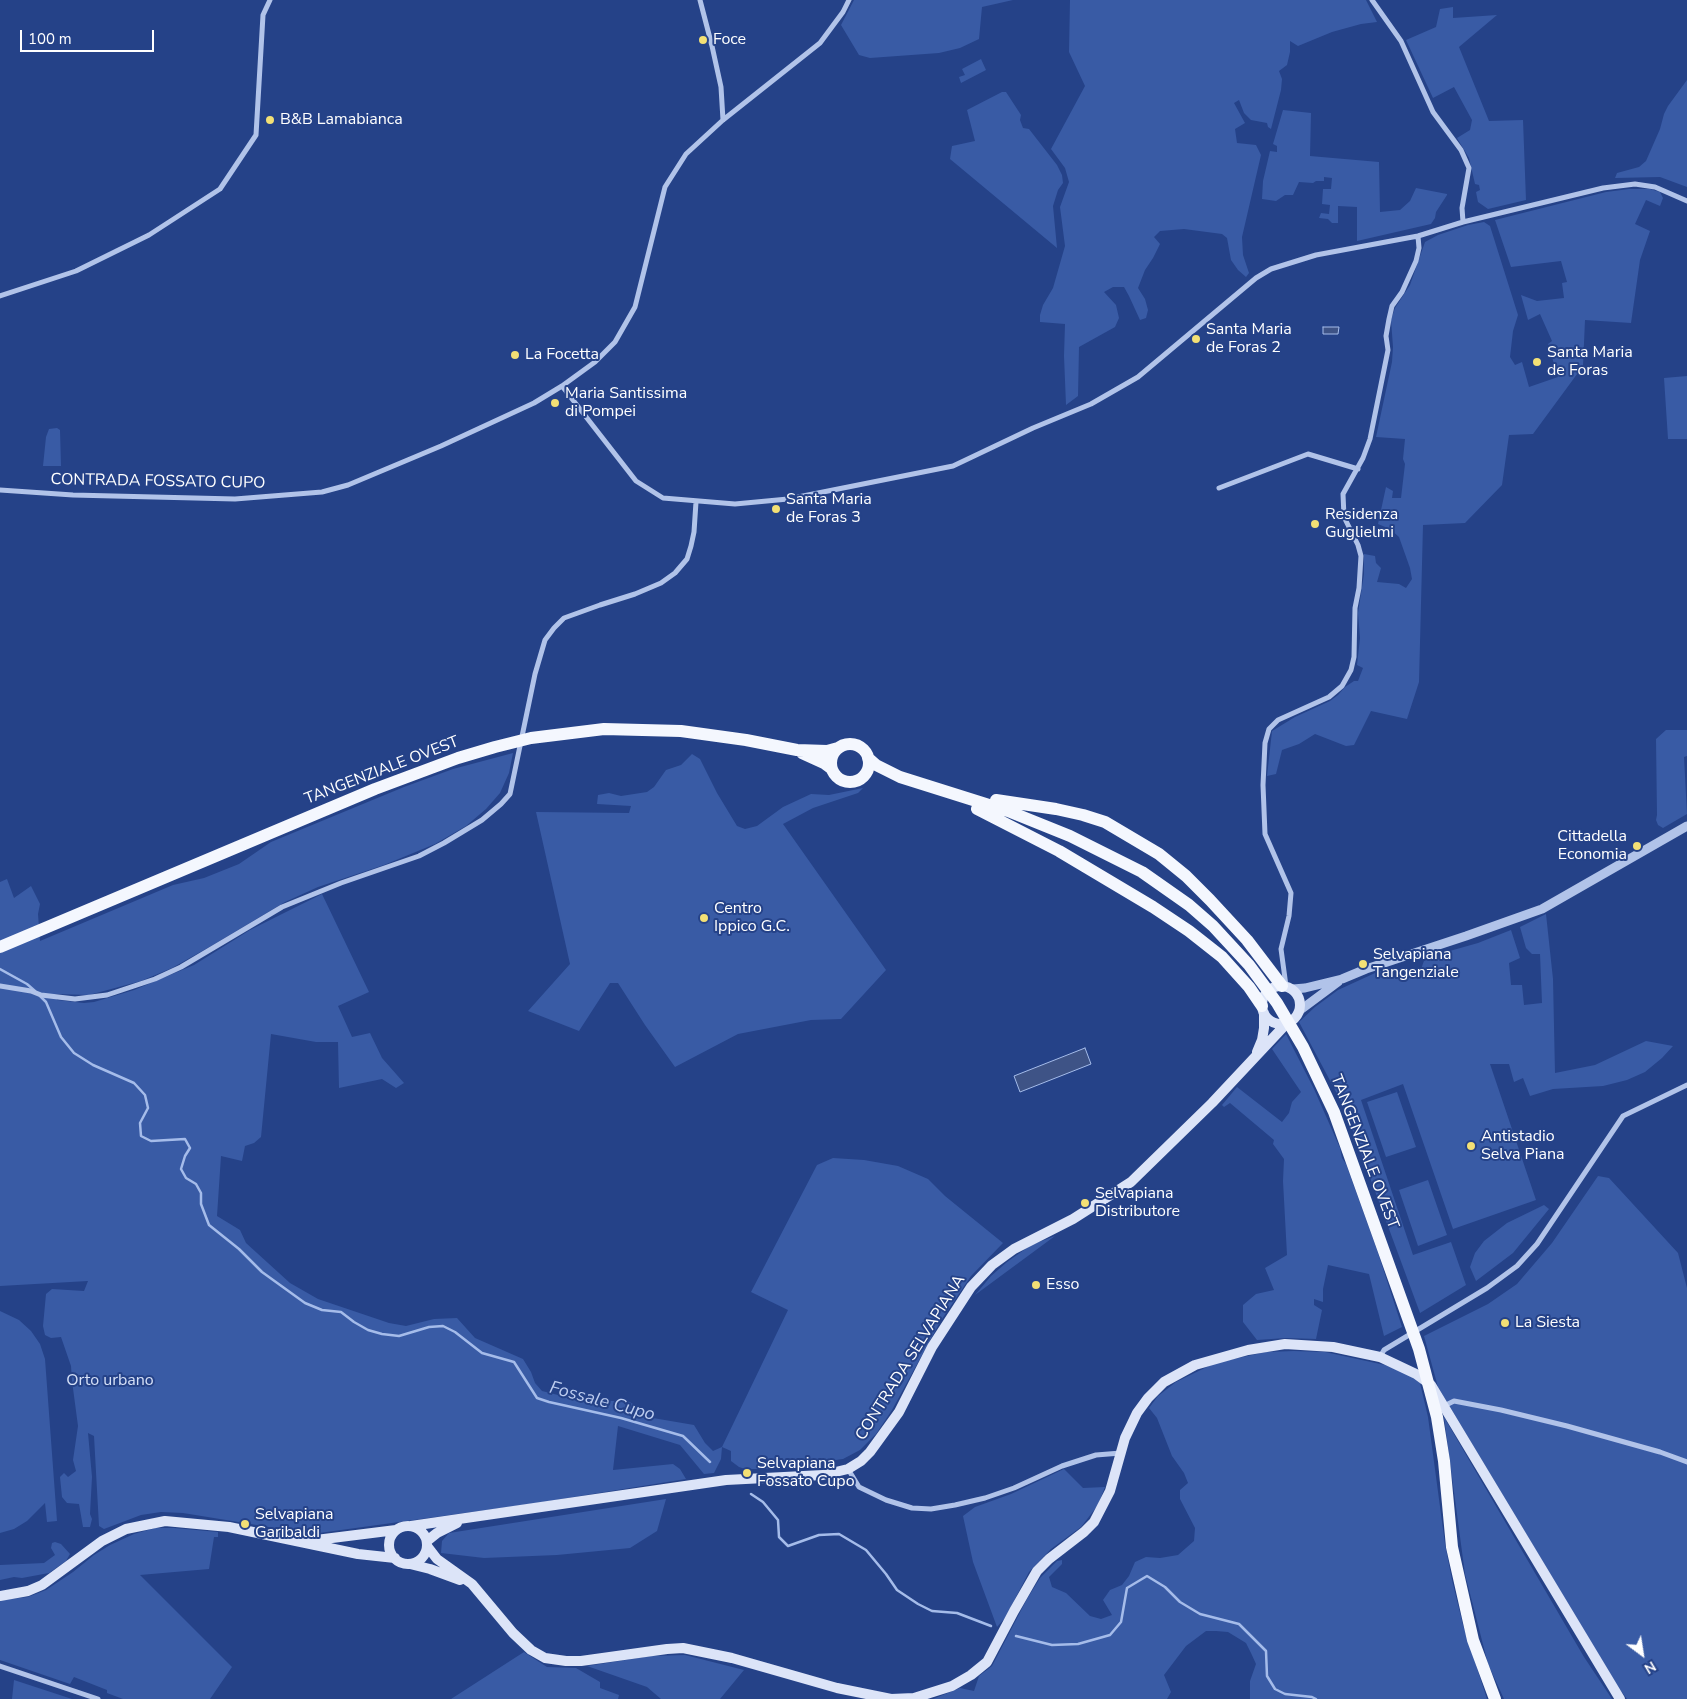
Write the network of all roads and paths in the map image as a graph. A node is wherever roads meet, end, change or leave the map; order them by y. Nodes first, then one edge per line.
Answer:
1 (270, 0) edge
2 (700, 0) edge
3 (849, 0) edge
4 (1372, 0) edge
5 (723, 120) junction
6 (1687, 200) edge
7 (1463, 222) junction
8 (1418, 236) junction
9 (0, 296) edge
10 (562, 386) junction
11 (1358, 469) junction
12 (1220, 488) dead end
13 (0, 490) edge
14 (696, 502) junction
15 (838, 748) junction
16 (797, 750) junction
17 (868, 758) junction
18 (832, 769) junction
19 (900, 777) junction
20 (862, 778) junction
21 (949, 793) junction
22 (1687, 826) edge
23 (0, 948) edge
24 (1342, 979) junction
25 (0, 986) edge
26 (1287, 987) junction
27 (1263, 1010) junction
28 (1299, 1012) junction
29 (1287, 1023) junction
30 (1254, 1058) junction
31 (1687, 1085) edge
32 (1380, 1357) junction
33 (1444, 1406) junction
34 (1120, 1453) junction
35 (1687, 1462) edge
36 (848, 1469) junction
37 (465, 1519) junction
38 (412, 1526) junction
39 (396, 1530) junction
40 (294, 1542) junction
41 (427, 1543) junction
42 (395, 1558) junction
43 (406, 1563) junction
44 (472, 1584) junction
45 (0, 1596) edge
46 (0, 1666) edge
47 (98, 1699) edge
48 (1495, 1699) edge
49 (1620, 1699) edge

1 - 9 street
2 - 5 street
3 - 5 street, CONTRADA FOSSATO CUPO
4 - 7 street
5 - 10 street, CONTRADA FOSSATO CUPO
6 - 7 street
7 - 8 street
8 - 11 street
8 - 14 street
10 - 13 street, CONTRADA FOSSATO CUPO
10 - 14 street
11 - 12 street
11 - 26 street
14 - 25 street
15 - 16 main road, TANGENZIALE OVEST
15 - 17 main road
15 - 18 main road
16 - 18 main road, TANGENZIALE OVEST
16 - 23 main road, TANGENZIALE OVEST
17 - 19 main road, TANGENZIALE OVEST
17 - 20 main road
18 - 20 main road
19 - 20 main road, TANGENZIALE OVEST
19 - 21 main road, TANGENZIALE OVEST
21 - 26 main road
21 - 27 main road
21 - 48 main road, TANGENZIALE OVEST
22 - 24 street
24 - 26 street
24 - 28 street
26 - 27 main road
26 - 28 main road
27 - 29 main road
27 - 30 main road, CONTRADA SELVAPIANA
28 - 29 main road
29 - 30 main road, CONTRADA SELVAPIANA
30 - 36 main road, CONTRADA SELVAPIANA
31 - 32 street
32 - 33 main road
32 - 34 main road
33 - 35 street
33 - 49 main road
34 - 36 street
34 - 44 main road
36 - 37 main road, CONTRADA SELVAPIANA
37 - 38 main road, CONTRADA SELVAPIANA
37 - 41 main road, CONTRADA SELVAPIANA
38 - 39 main road
38 - 41 main road
39 - 40 main road
39 - 42 main road
40 - 42 main road
40 - 45 main road
41 - 43 main road
41 - 44 main road
42 - 43 main road
43 - 44 main road
46 - 47 street

